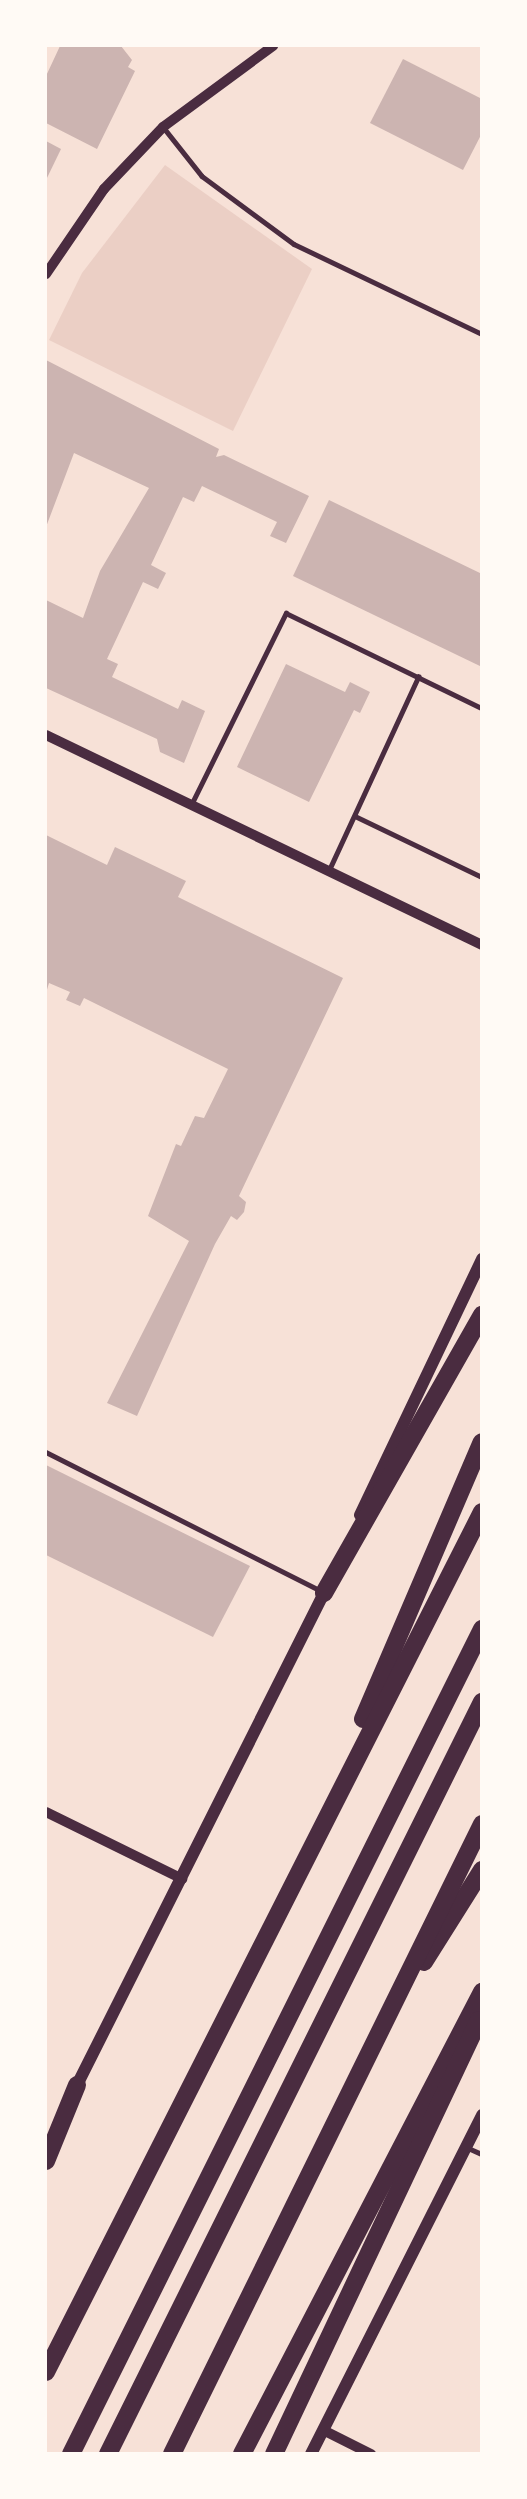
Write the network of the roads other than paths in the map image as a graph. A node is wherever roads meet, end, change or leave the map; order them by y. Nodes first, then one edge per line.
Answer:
1 (273, 46) edge
2 (163, 127) junction
3 (46, 274) edge
4 (481, 334) edge
5 (418, 677) junction
6 (481, 708) edge
7 (46, 735) edge
8 (191, 806) junction
9 (355, 816) junction
10 (329, 871) junction
11 (481, 877) edge
12 (481, 946) edge
13 (481, 1259) edge
14 (481, 1315) edge
15 (481, 1442) edge
16 (46, 1452) edge
17 (481, 1512) edge
18 (324, 1593) junction
19 (481, 1629) edge
20 (481, 1702) edge
21 (46, 1812) edge
22 (481, 1824) edge
23 (312, 1840) junction
24 (481, 1870) edge
25 (182, 1879) junction
26 (481, 1992) edge
27 (481, 2016) edge
28 (369, 2051) junction
29 (77, 2085) junction
30 (481, 2115) edge
31 (46, 2144) edge
32 (465, 2147) junction
33 (481, 2154) edge
34 (46, 2161) edge
35 (46, 2372) edge
36 (323, 2430) junction
37 (71, 2454) edge
38 (108, 2454) edge
39 (172, 2454) edge
40 (242, 2454) edge
41 (274, 2454) edge
42 (312, 2454) edge
43 (371, 2454) edge

1 - 2 street
2 - 3 street
2 - 4 lane
5 - 6 lane
5 - 8 lane
5 - 9 lane
7 - 8 street
8 - 10 street
9 - 10 lane
9 - 11 lane
10 - 12 street
13 - 18 main road
14 - 18 highway
15 - 23 highway
16 - 18 lane
17 - 23 highway
18 - 25 main road
19 - 37 highway
20 - 38 highway
21 - 25 street
22 - 28 highway
23 - 35 highway
24 - 28 highway
25 - 29 main road
26 - 40 highway
27 - 41 highway
28 - 39 highway
29 - 31 main road
29 - 34 highway
30 - 32 main road
32 - 33 lane
32 - 36 main road
36 - 42 main road
36 - 43 street

